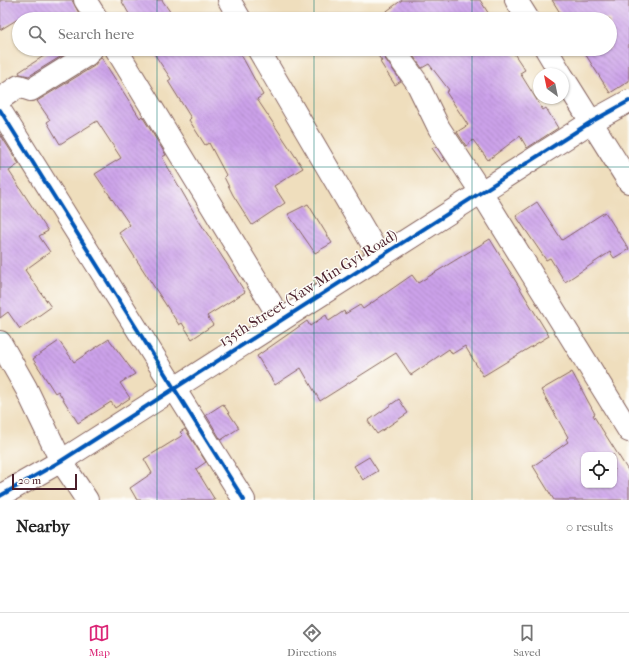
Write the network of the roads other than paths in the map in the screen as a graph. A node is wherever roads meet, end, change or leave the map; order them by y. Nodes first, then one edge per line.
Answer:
1 (85, 0) edge
2 (229, 0) edge
3 (516, 0) edge
4 (93, 12) edge
5 (236, 12) edge
6 (524, 12) edge
7 (85, 56) edge
8 (120, 56) edge
9 (262, 56) edge
10 (398, 56) edge
11 (550, 56) edge
12 (558, 68) edge
13 (569, 86) edge
14 (0, 98) edge
15 (629, 101) edge
16 (0, 110) edge
17 (591, 122) junction
18 (629, 182) edge
19 (481, 192) junction
20 (380, 257) junction
21 (281, 320) junction
22 (0, 342) edge
23 (173, 388) junction
24 (629, 431) edge
25 (61, 461) junction
26 (0, 496) edge
27 (87, 500) edge
28 (244, 500) edge

1 - 4 street
2 - 5 street
3 - 6 street
7 - 14 street
8 - 21 street
9 - 20 street
10 - 19 street
11 - 12 street
13 - 17 street
15 - 17 street, 135th Street (Yaw Min Gyi Road)
16 - 23 street
17 - 18 street
17 - 19 street, 135th Street (Yaw Min Gyi Road)
19 - 20 street, 135th Street (Yaw Min Gyi Road)
19 - 24 street
20 - 21 street, 135th Street (Yaw Min Gyi Road)
21 - 23 street, 135th Street (Yaw Min Gyi Road)
22 - 25 street
23 - 25 street, 135th Street (Yaw Min Gyi Road)
23 - 28 street
25 - 26 street, 135th Street (Yaw Min Gyi Road)
25 - 27 street

